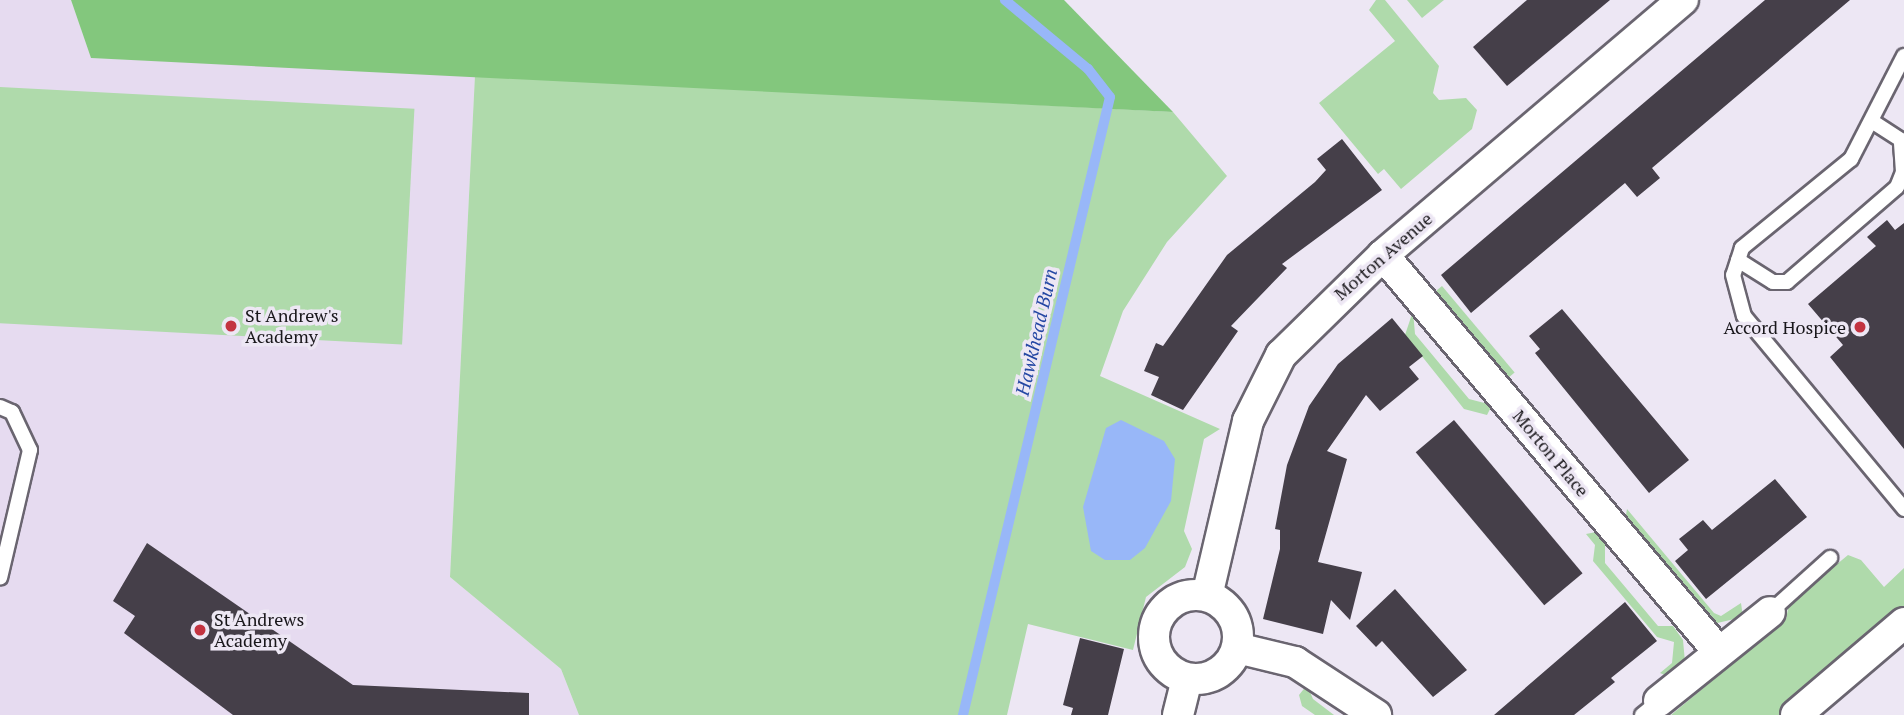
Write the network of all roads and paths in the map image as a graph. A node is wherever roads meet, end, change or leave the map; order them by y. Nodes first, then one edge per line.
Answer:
1 (1683, 0) edge
2 (1904, 57) edge
3 (1873, 122) junction
4 (1383, 255) junction
5 (1738, 260) junction
6 (0, 407) edge
7 (1904, 509) edge
8 (1830, 558) dead end
9 (0, 578) edge
10 (1207, 596) junction
11 (1770, 612) joint
12 (1904, 623) edge
13 (1237, 648) junction
14 (1718, 651) junction
15 (1186, 679) junction
16 (1651, 708) edge
17 (1178, 715) edge
18 (1376, 715) edge
19 (1796, 715) edge

1 - 4 street, Morton Avenue
2 - 3 lane
3 - 5 lane
3 - 5 lane
4 - 10 street, Morton Avenue
4 - 14 street, Morton Place
5 - 7 lane
6 - 9 lane
8 - 11 lane
10 - 13 street
10 - 15 street
11 - 14 street
12 - 19 street
13 - 15 street
13 - 18 street
14 - 16 street
15 - 17 street

